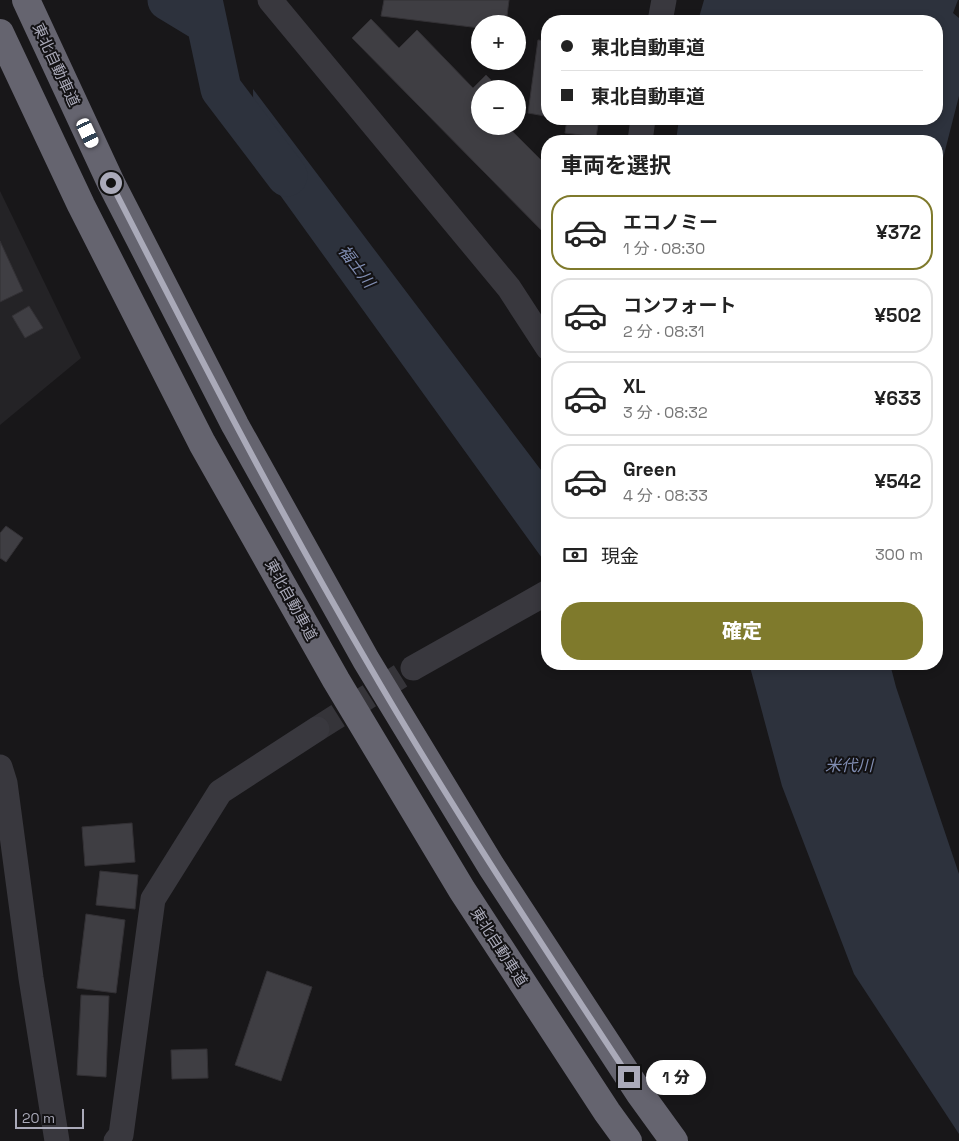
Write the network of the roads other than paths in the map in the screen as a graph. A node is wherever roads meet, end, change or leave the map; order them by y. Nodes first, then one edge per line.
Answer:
1 (26, 0) edge
2 (270, 0) edge
3 (664, 0) edge
4 (661, 15) edge
5 (0, 33) edge
6 (541, 337) edge
7 (539, 597) edge
8 (412, 668) tunnel mouth
9 (317, 730) tunnel mouth
10 (0, 767) edge
11 (57, 1141) edge
12 (116, 1141) edge
13 (628, 1141) edge
14 (674, 1141) edge

1 - 14 highway, 東北自動車道
2 - 6 street
3 - 4 street
5 - 13 highway, 東北自動車道
7 - 8 street
9 - 12 street
10 - 11 street

